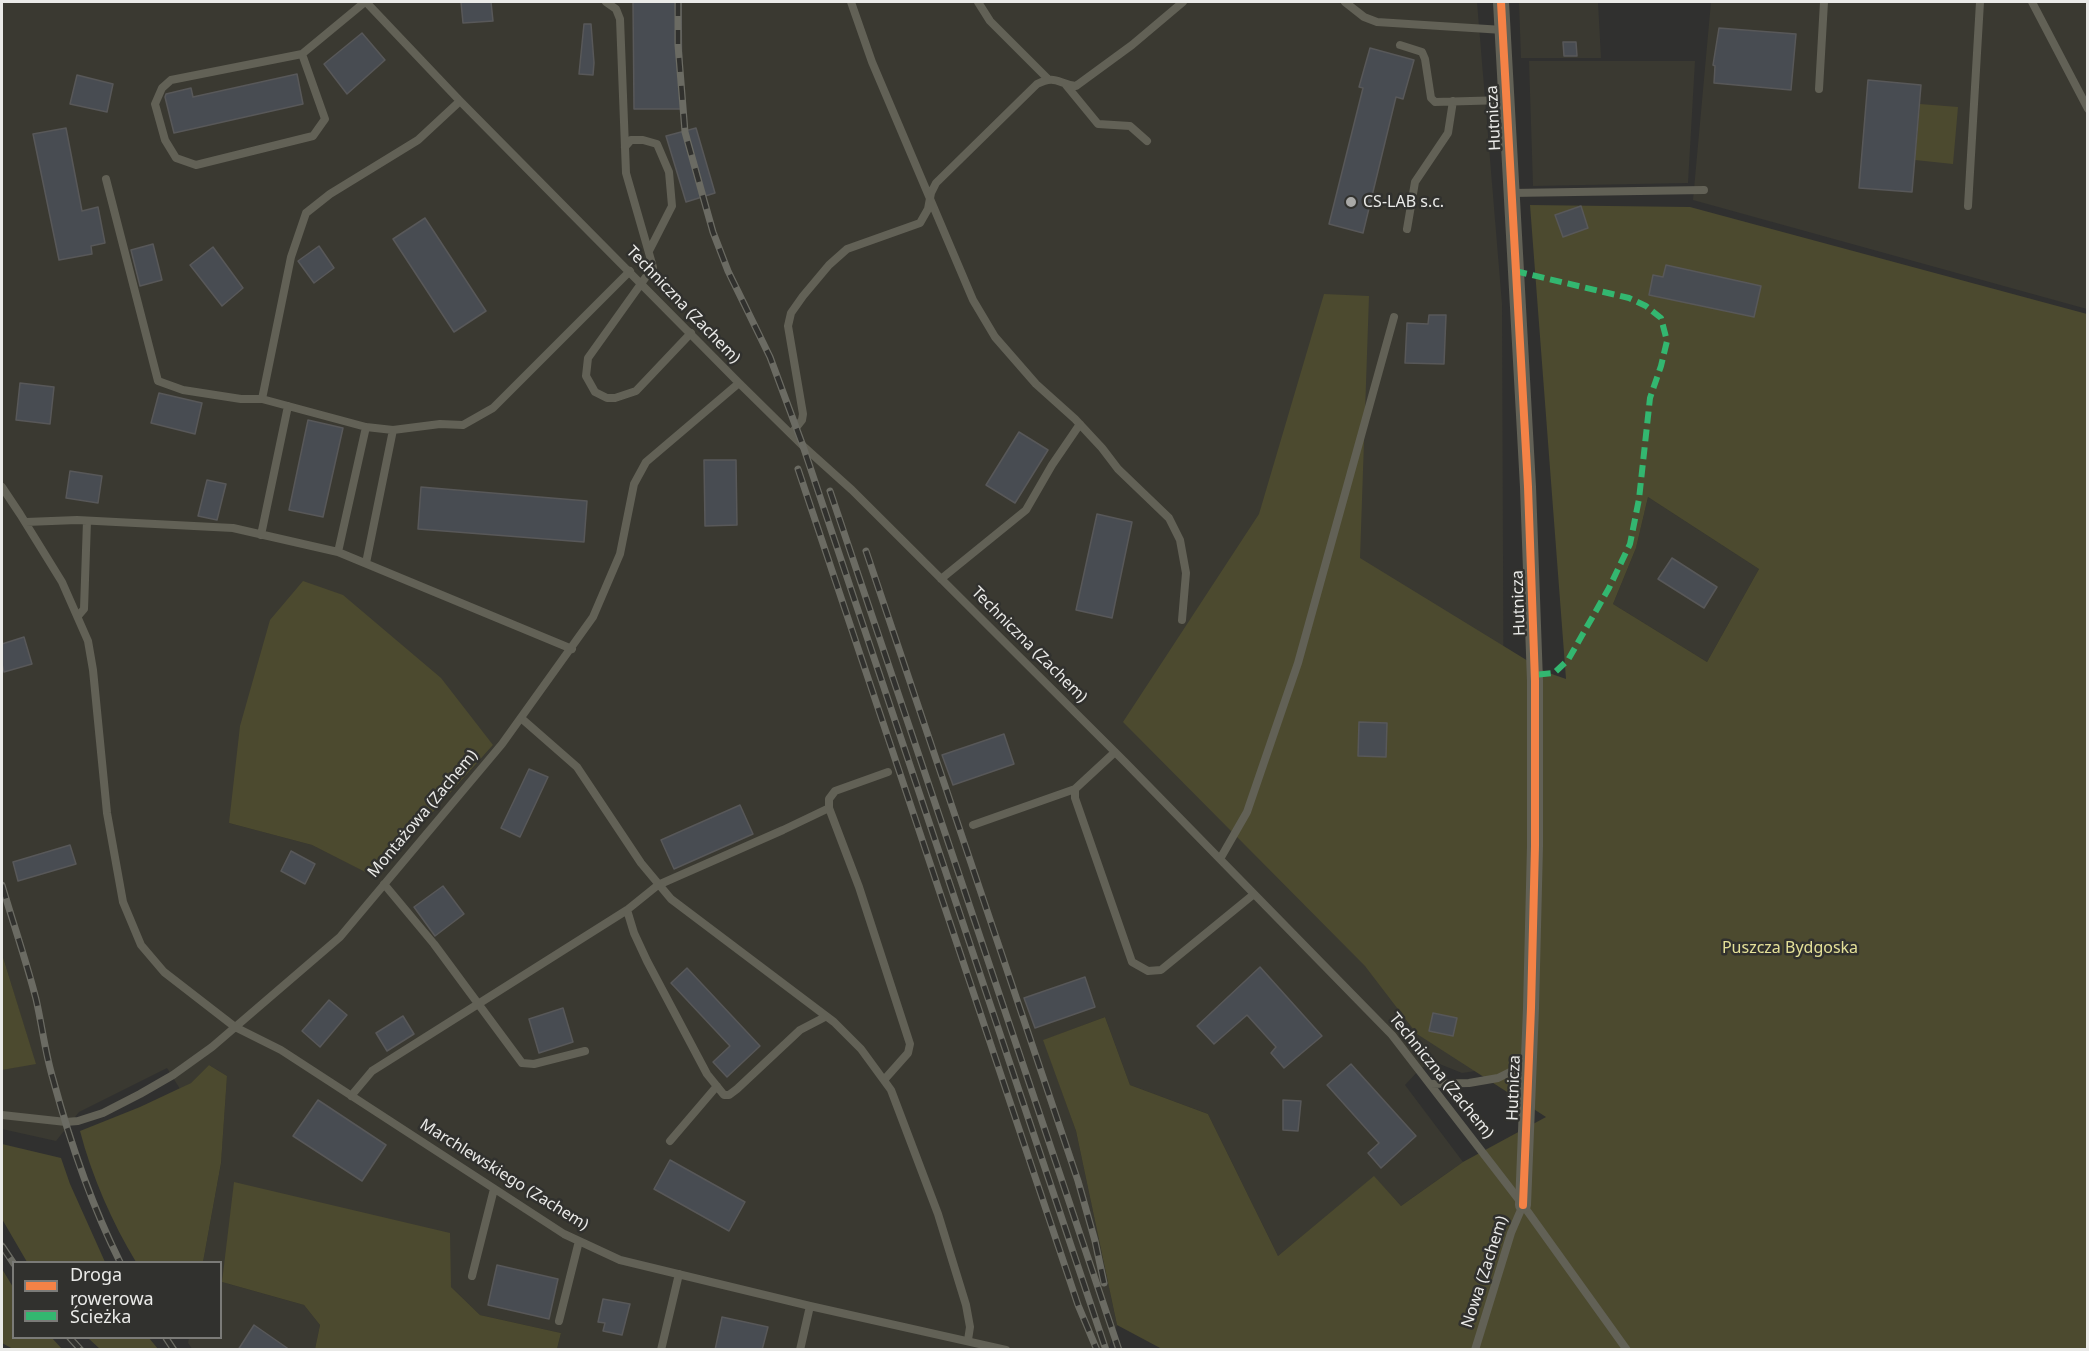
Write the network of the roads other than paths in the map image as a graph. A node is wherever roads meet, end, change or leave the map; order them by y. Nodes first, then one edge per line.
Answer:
1 (365, 2) edge
2 (606, 2) edge
3 (851, 2) edge
4 (978, 2) edge
5 (1183, 2) edge
6 (1345, 2) edge
7 (1501, 2) edge
8 (1824, 2) edge
9 (1980, 2) edge
10 (2032, 2) edge
11 (1503, 30) junction
12 (1400, 45) dead end
13 (302, 54) junction
14 (1047, 78) junction
15 (1066, 85) junction
16 (1819, 88) dead end
17 (1506, 100) junction
18 (460, 101) junction
19 (1453, 101) junction
20 (2088, 109) edge
21 (1148, 141) dead end
22 (625, 147) junction
23 (106, 179) dead end
24 (1704, 189) dead end
25 (1511, 193) junction
26 (930, 198) junction
27 (1968, 206) dead end
28 (1407, 229) dead end
29 (649, 251) junction
30 (630, 271) junction
31 (641, 283) junction
32 (1394, 317) dead end
33 (691, 333) junction
34 (739, 383) junction
35 (262, 399) junction
36 (288, 406) junction
37 (1080, 424) junction
38 (366, 427) junction
39 (393, 430) junction
40 (791, 434) junction
41 (2, 487) edge
42 (87, 521) junction
43 (26, 522) junction
44 (261, 535) junction
45 (338, 552) junction
46 (366, 563) junction
47 (941, 579) junction
48 (78, 616) junction
49 (1182, 620) dead end
50 (572, 649) junction
51 (521, 718) junction
52 (1115, 752) junction
53 (888, 772) dead end
54 (1075, 789) junction
55 (829, 808) junction
56 (973, 825) dead end
57 (1220, 859) junction
58 (384, 884) junction
59 (658, 885) junction
60 (1254, 894) junction
61 (627, 910) junction
62 (478, 1003) junction
63 (825, 1017) junction
64 (235, 1027) junction
65 (585, 1051) dead end
66 (1528, 1063) junction
67 (884, 1080) junction
68 (1431, 1084) junction
69 (717, 1086) junction
70 (351, 1096) junction
71 (2, 1115) edge
72 (670, 1141) dead end
73 (494, 1189) junction
74 (1523, 1205) junction
75 (579, 1241) junction
76 (679, 1274) junction
77 (472, 1275) dead end
78 (810, 1306) junction
79 (560, 1321) dead end
80 (969, 1340) junction
81 (661, 1350) edge
82 (800, 1350) edge
83 (1006, 1350) edge
84 (1475, 1350) edge
85 (1627, 1350) edge

1 - 13 lane
1 - 18 lane, Techniczna (Zachem)
2 - 22 lane
3 - 26 lane
4 - 14 lane
5 - 15 lane
6 - 11 lane
7 - 11 street, Hutnicza
8 - 16 lane
9 - 27 lane
10 - 20 lane
11 - 17 street, Hutnicza
12 - 19 lane
13 - 13 lane
14 - 15 lane
14 - 26 lane
15 - 21 lane
17 - 19 lane
17 - 25 street, Hutnicza
18 - 30 lane, Techniczna (Zachem)
18 - 35 lane
19 - 28 lane
22 - 29 lane
22 - 29 lane
23 - 35 lane
24 - 25 lane
25 - 66 street, Hutnicza
26 - 37 lane
26 - 40 lane
29 - 31 lane
30 - 31 lane, Techniczna (Zachem)
30 - 39 lane
31 - 33 lane, Techniczna (Zachem)
31 - 33 lane
32 - 57 lane
33 - 34 lane, Techniczna (Zachem)
34 - 40 lane, Techniczna (Zachem)
34 - 50 lane, Montażowa (Zachem)
35 - 36 lane
36 - 38 lane
36 - 44 lane
37 - 47 lane
37 - 49 lane
38 - 39 lane
38 - 45 lane
39 - 46 lane
40 - 47 lane, Techniczna (Zachem)
41 - 43 lane, Marchlewskiego (Zachem)
42 - 43 lane
42 - 44 lane
42 - 48 lane
43 - 48 lane, Marchlewskiego (Zachem)
44 - 45 lane
45 - 46 lane
46 - 50 lane
47 - 52 lane, Techniczna (Zachem)
48 - 64 lane, Marchlewskiego (Zachem)
50 - 51 lane, Montażowa (Zachem)
51 - 58 lane, Montażowa (Zachem)
51 - 59 lane
52 - 54 lane
52 - 57 lane, Techniczna (Zachem)
53 - 55 lane
54 - 56 lane
54 - 60 lane
55 - 59 lane
55 - 67 lane
57 - 60 lane, Techniczna (Zachem)
58 - 62 lane
58 - 64 lane, Montażowa (Zachem)
59 - 61 lane
59 - 63 lane
60 - 68 lane, Techniczna (Zachem)
61 - 62 lane
61 - 69 lane
62 - 65 lane
62 - 70 lane
63 - 67 lane
63 - 69 lane
64 - 70 lane, Marchlewskiego (Zachem)
64 - 71 lane, Montażowa (Zachem)
66 - 68 lane
66 - 74 street, Hutnicza
67 - 80 lane
68 - 74 lane, Techniczna (Zachem)
69 - 72 lane
70 - 73 lane, Marchlewskiego (Zachem)
73 - 75 lane, Marchlewskiego (Zachem)
73 - 77 lane
74 - 84 lane, Nowa (Zachem)
74 - 85 lane, Techniczna (Zachem)
75 - 76 lane, Marchlewskiego (Zachem)
75 - 79 lane
76 - 78 lane, Marchlewskiego (Zachem)
76 - 81 lane
78 - 80 lane, Marchlewskiego (Zachem)
78 - 82 lane
80 - 83 lane, Marchlewskiego (Zachem)

